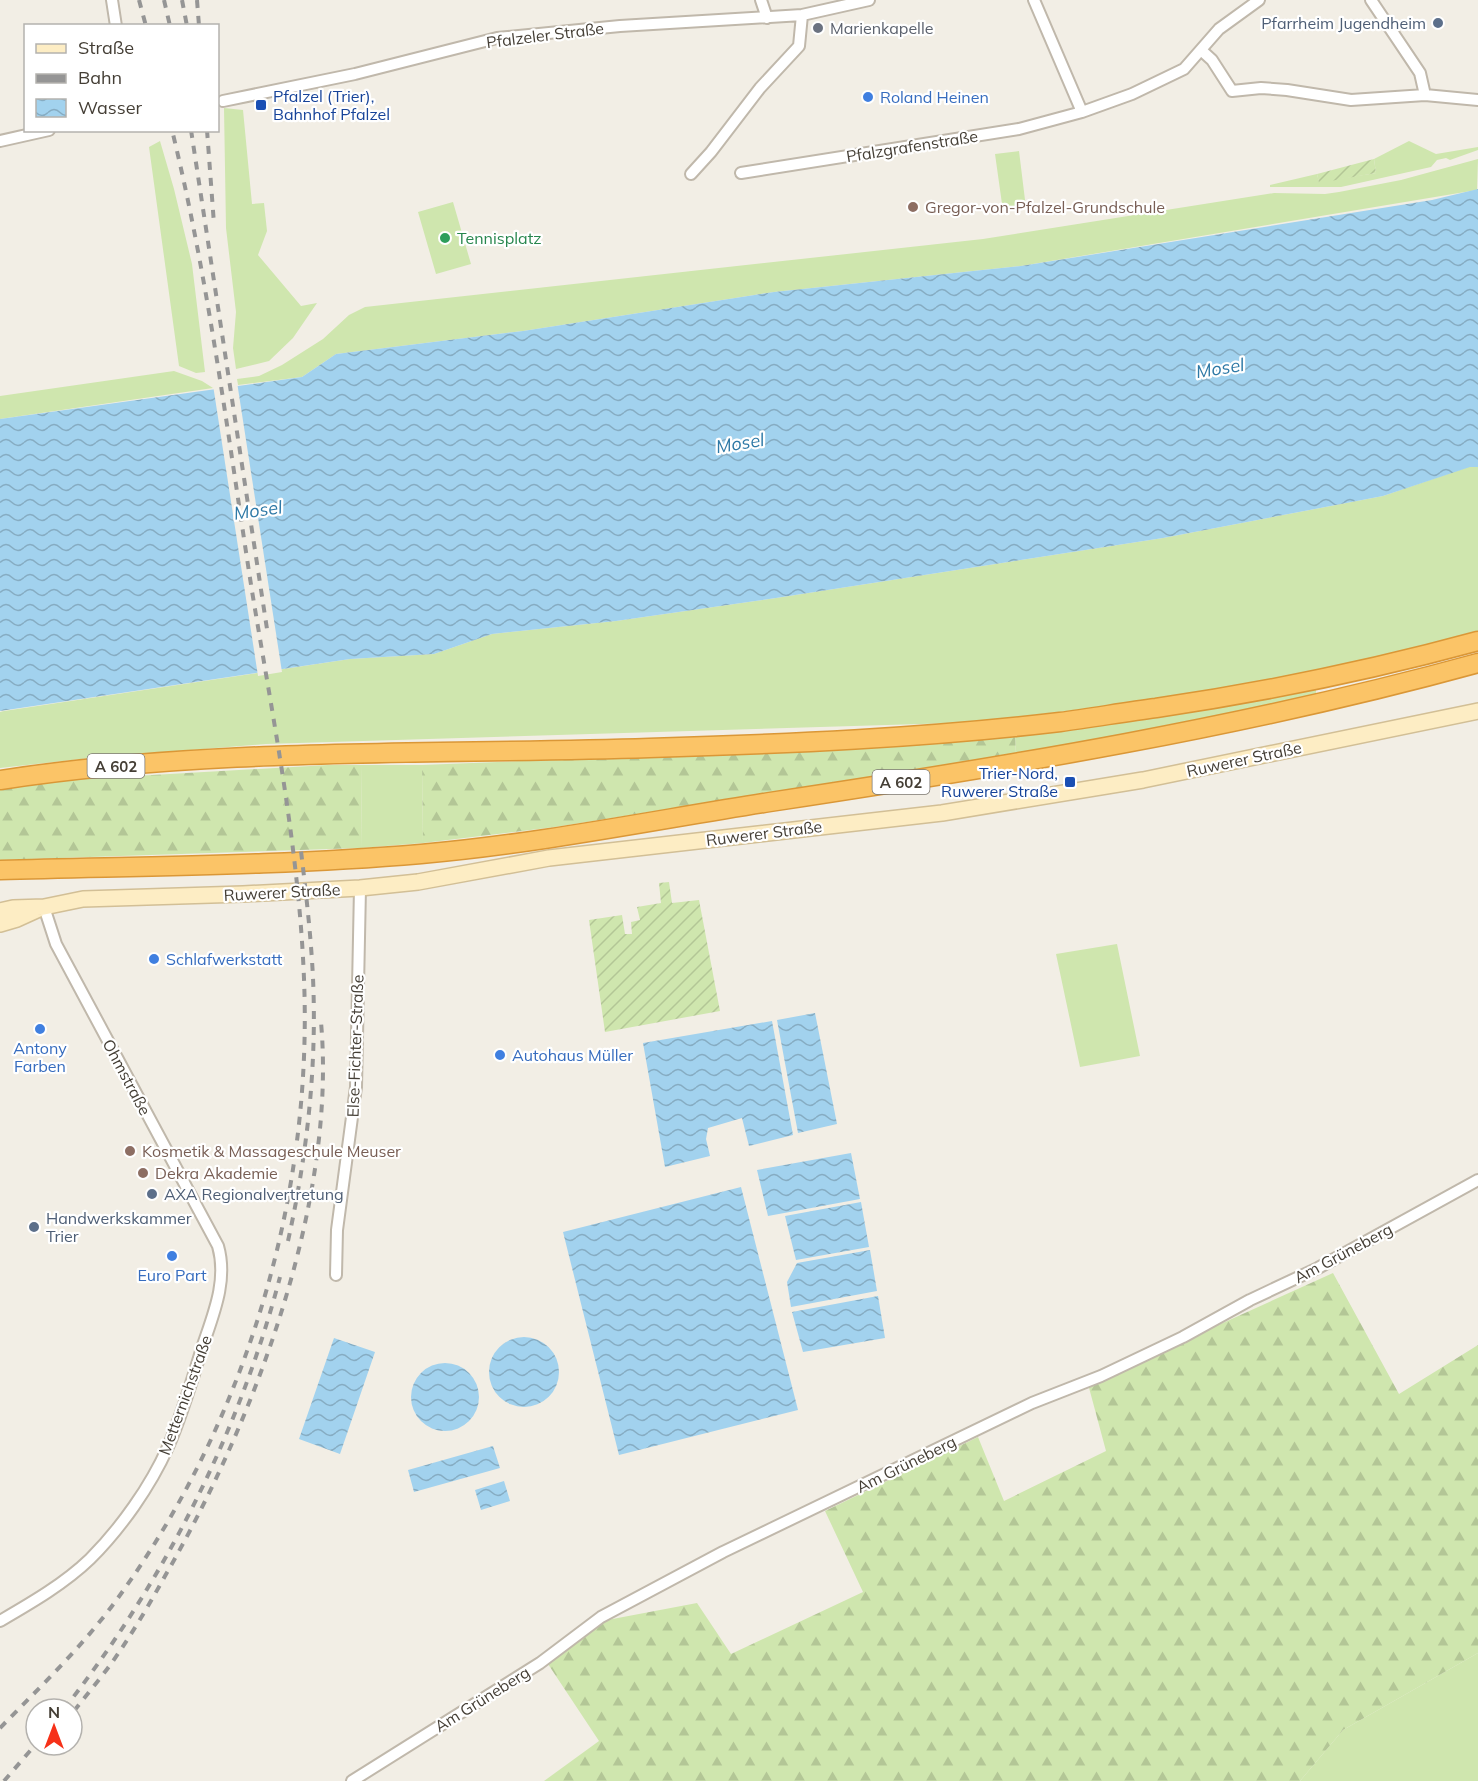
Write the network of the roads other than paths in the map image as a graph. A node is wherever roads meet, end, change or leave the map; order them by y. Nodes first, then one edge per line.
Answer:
1 (112, 0) edge
2 (762, 0) edge
3 (869, 0) edge
4 (1034, 0) edge
5 (1259, 0) edge
6 (1371, 0) edge
7 (801, 15) junction
8 (767, 18) junction
9 (116, 24) edge
10 (1201, 50) junction
11 (1425, 95) junction
12 (1478, 100) edge
13 (223, 101) dead end
14 (1082, 112) junction
15 (40, 132) edge
16 (0, 141) edge
17 (741, 173) dead end
18 (691, 174) dead end
19 (1478, 641) edge
20 (1478, 663) edge
21 (1478, 711) edge
22 (0, 780) edge
23 (0, 870) edge
24 (360, 888) junction
25 (44, 907) junction
26 (0, 911) edge
27 (0, 924) edge
28 (1478, 1180) edge
29 (336, 1275) dead end
30 (221, 1280) joint
31 (0, 1621) edge
32 (352, 1781) edge

1 - 9 street
2 - 8 street
3 - 7 street, Pfalzeler Straße
4 - 14 street
5 - 10 street, Pfalzgrafenstraße
6 - 11 street
7 - 8 street, Pfalzeler Straße
7 - 18 street
8 - 13 street, Pfalzeler Straße
10 - 11 street
10 - 14 street, Pfalzgrafenstraße
11 - 12 street
14 - 17 street, Pfalzgrafenstraße
15 - 16 street
19 - 22 highway, A 602
20 - 23 highway, A 602
21 - 24 main road, Ruwerer Straße
24 - 25 main road, Ruwerer Straße
24 - 29 street, Else-Fichter-Straße
25 - 26 main road
25 - 27 main road
25 - 30 street, Ohmstraße
28 - 32 street, Am Grüneberg
30 - 31 street, Metternichstraße

